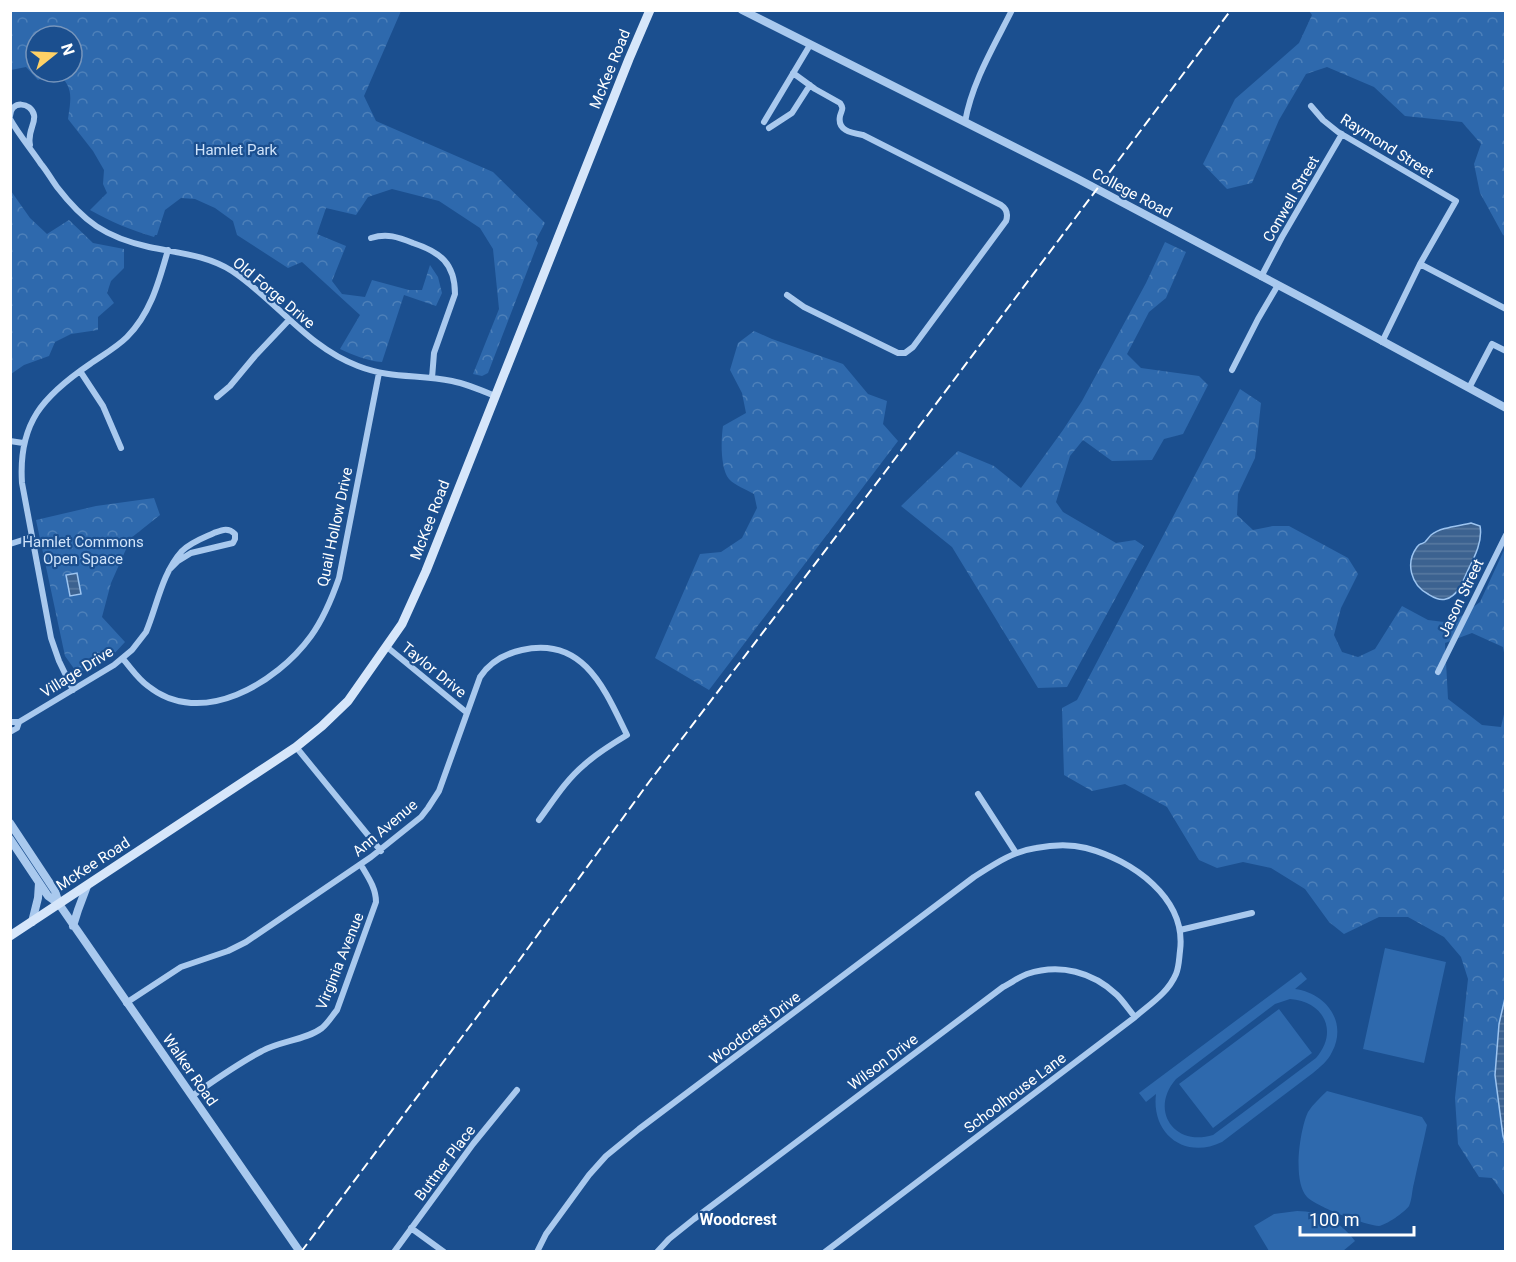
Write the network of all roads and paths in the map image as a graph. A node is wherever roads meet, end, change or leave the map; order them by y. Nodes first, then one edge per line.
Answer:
1 (650, 10) edge
2 (742, 10) edge
3 (1012, 10) edge
4 (810, 45) junction
5 (794, 73) junction
6 (810, 85) junction
7 (1311, 106) dead end
8 (10, 118) edge
9 (764, 122) dead end
10 (965, 122) junction
11 (769, 129) dead end
12 (1342, 134) junction
13 (32, 151) junction
14 (371, 238) dead end
15 (168, 250) junction
16 (1420, 264) junction
17 (1261, 277) junction
18 (1278, 285) junction
19 (787, 295) dead end
20 (1506, 309) edge
21 (289, 320) junction
22 (1382, 342) junction
23 (1506, 351) edge
24 (1232, 370) dead end
25 (80, 371) junction
26 (379, 373) junction
27 (432, 378) junction
28 (1469, 388) junction
29 (495, 396) junction
30 (217, 397) dead end
31 (1506, 408) edge
32 (10, 441) edge
33 (23, 443) junction
34 (121, 448) dead end
35 (1506, 535) edge
36 (32, 537) junction
37 (10, 544) edge
38 (169, 570) junction
39 (387, 647) junction
40 (123, 659) junction
41 (1438, 672) dead end
42 (73, 690) junction
43 (466, 712) junction
44 (10, 722) edge
45 (19, 722) junction
46 (10, 732) edge
47 (296, 747) junction
48 (978, 794) dead end
49 (539, 820) dead end
50 (10, 823) edge
51 (10, 839) edge
52 (381, 850) junction
53 (1016, 854) junction
54 (361, 865) junction
55 (39, 882) junction
56 (87, 886) junction
57 (59, 904) junction
58 (1252, 913) dead end
59 (32, 922) junction
60 (73, 926) junction
61 (1180, 930) junction
62 (10, 936) edge
63 (126, 1003) junction
64 (1135, 1017) junction
65 (517, 1090) dead end
66 (192, 1096) junction
67 (411, 1228) junction
68 (300, 1251) edge
69 (394, 1251) edge
70 (444, 1251) edge
71 (537, 1251) edge
72 (657, 1251) edge
73 (825, 1251) edge

1 - 29 main road, McKee Road
2 - 4 street, College Road
3 - 10 street
4 - 5 street
4 - 10 street, College Road
5 - 6 street
5 - 9 street
6 - 11 street
6 - 19 street
7 - 12 street, Raymond Street
8 - 13 street, Old Forge Drive
8 - 13 street, Old Forge Drive
10 - 17 street, College Road
12 - 16 street, Raymond Street
12 - 17 street, Conwell Street
13 - 15 street, Old Forge Drive
14 - 27 street
15 - 21 street, Old Forge Drive
15 - 25 street
16 - 20 street
16 - 22 street
17 - 18 street, College Road
18 - 22 street, College Road
18 - 24 street
21 - 26 street, Old Forge Drive
21 - 30 street
22 - 28 street, College Road
23 - 28 street
25 - 33 street
25 - 34 street
26 - 27 street, Old Forge Drive
26 - 40 street, Quail Hollow Drive
27 - 29 street, Old Forge Drive
28 - 31 street, College Road
29 - 39 main road, McKee Road
32 - 33 street
33 - 36 street
35 - 41 street, Jason Street
36 - 37 street
36 - 42 street
38 - 38 street, Village Drive
38 - 40 street, Village Drive
39 - 43 street, Taylor Drive
39 - 47 main road, McKee Road
40 - 42 street, Village Drive
42 - 45 street, Village Drive
43 - 49 street, Ann Avenue
43 - 52 street, Ann Avenue
44 - 45 street
45 - 46 street, Village Drive
47 - 52 street
47 - 56 main road, McKee Road
48 - 53 street
50 - 57 street, Walker Road
51 - 55 street, Walker Road
52 - 54 street, Ann Avenue
53 - 61 street, Woodcrest Drive
53 - 71 street, Woodcrest Drive
54 - 63 street, Ann Avenue
54 - 66 street, Virginia Avenue
55 - 57 street, Walker Road
55 - 59 street
56 - 57 main road, McKee Road
56 - 60 street
57 - 59 main road, McKee Road
57 - 60 street, Walker Road
58 - 61 street
59 - 62 main road, McKee Road
60 - 63 street, Walker Road
61 - 64 street, Schoolhouse Lane
63 - 66 street, Walker Road
64 - 72 street, Wilson Drive
64 - 73 street, Schoolhouse Lane
65 - 67 street, Buttner Place
66 - 68 street, Walker Road
67 - 69 street, Buttner Place
67 - 70 street

